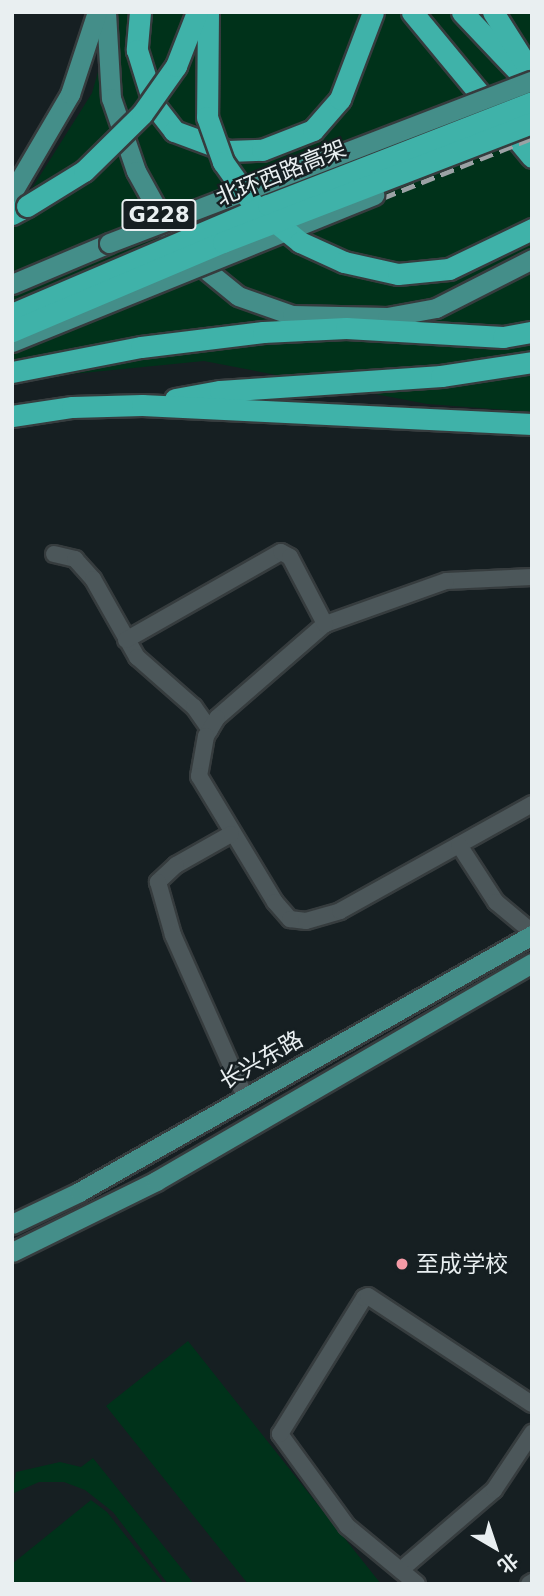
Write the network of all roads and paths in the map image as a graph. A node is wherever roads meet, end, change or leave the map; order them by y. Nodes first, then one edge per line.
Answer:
1 (97, 12) edge
2 (106, 12) edge
3 (140, 12) edge
4 (197, 12) edge
5 (208, 12) edge
6 (373, 12) edge
7 (462, 12) edge
8 (482, 12) edge
9 (493, 12) edge
10 (412, 16) edge
11 (532, 80) edge
12 (532, 102) edge
13 (532, 122) edge
14 (532, 133) edge
15 (532, 157) edge
16 (12, 193) edge
17 (12, 214) edge
18 (532, 229) edge
19 (532, 260) edge
20 (12, 284) edge
21 (12, 314) edge
22 (12, 331) edge
23 (532, 332) edge
24 (12, 342) edge
25 (532, 362) edge
26 (12, 372) edge
27 (142, 405) junction
28 (12, 416) edge
29 (532, 424) edge
30 (54, 554) dead end
31 (532, 577) edge
32 (325, 624) junction
33 (126, 640) junction
34 (209, 730) junction
35 (532, 804) edge
36 (231, 834) junction
37 (459, 845) junction
38 (532, 933) edge
39 (532, 963) edge
40 (245, 1097) junction
41 (12, 1224) edge
42 (12, 1252) edge
43 (532, 1404) edge
44 (532, 1433) edge
45 (403, 1568) junction
46 (417, 1584) edge

1 - 16 main road
2 - 19 main road, G228
3 - 6 highway, bridge
4 - 17 highway, bridge
5 - 18 highway, bridge
7 - 11 highway
8 - 11 highway
9 - 11 highway
10 - 15 highway
11 - 20 main road, bridge
12 - 21 highway, 北环西路高架, bridge
13 - 22 highway, 北环西路高架, bridge
14 - 24 main road, bridge
23 - 26 highway
25 - 27 highway
27 - 28 highway
27 - 29 highway
30 - 33 lane
31 - 32 lane
32 - 33 lane
32 - 34 lane
33 - 34 lane
34 - 36 lane
35 - 37 lane
36 - 37 lane
36 - 40 lane
37 - 38 lane
38 - 40 main road, 长兴东路
39 - 42 main road
40 - 41 main road, 长兴东路
43 - 45 lane
44 - 45 lane
45 - 46 lane

